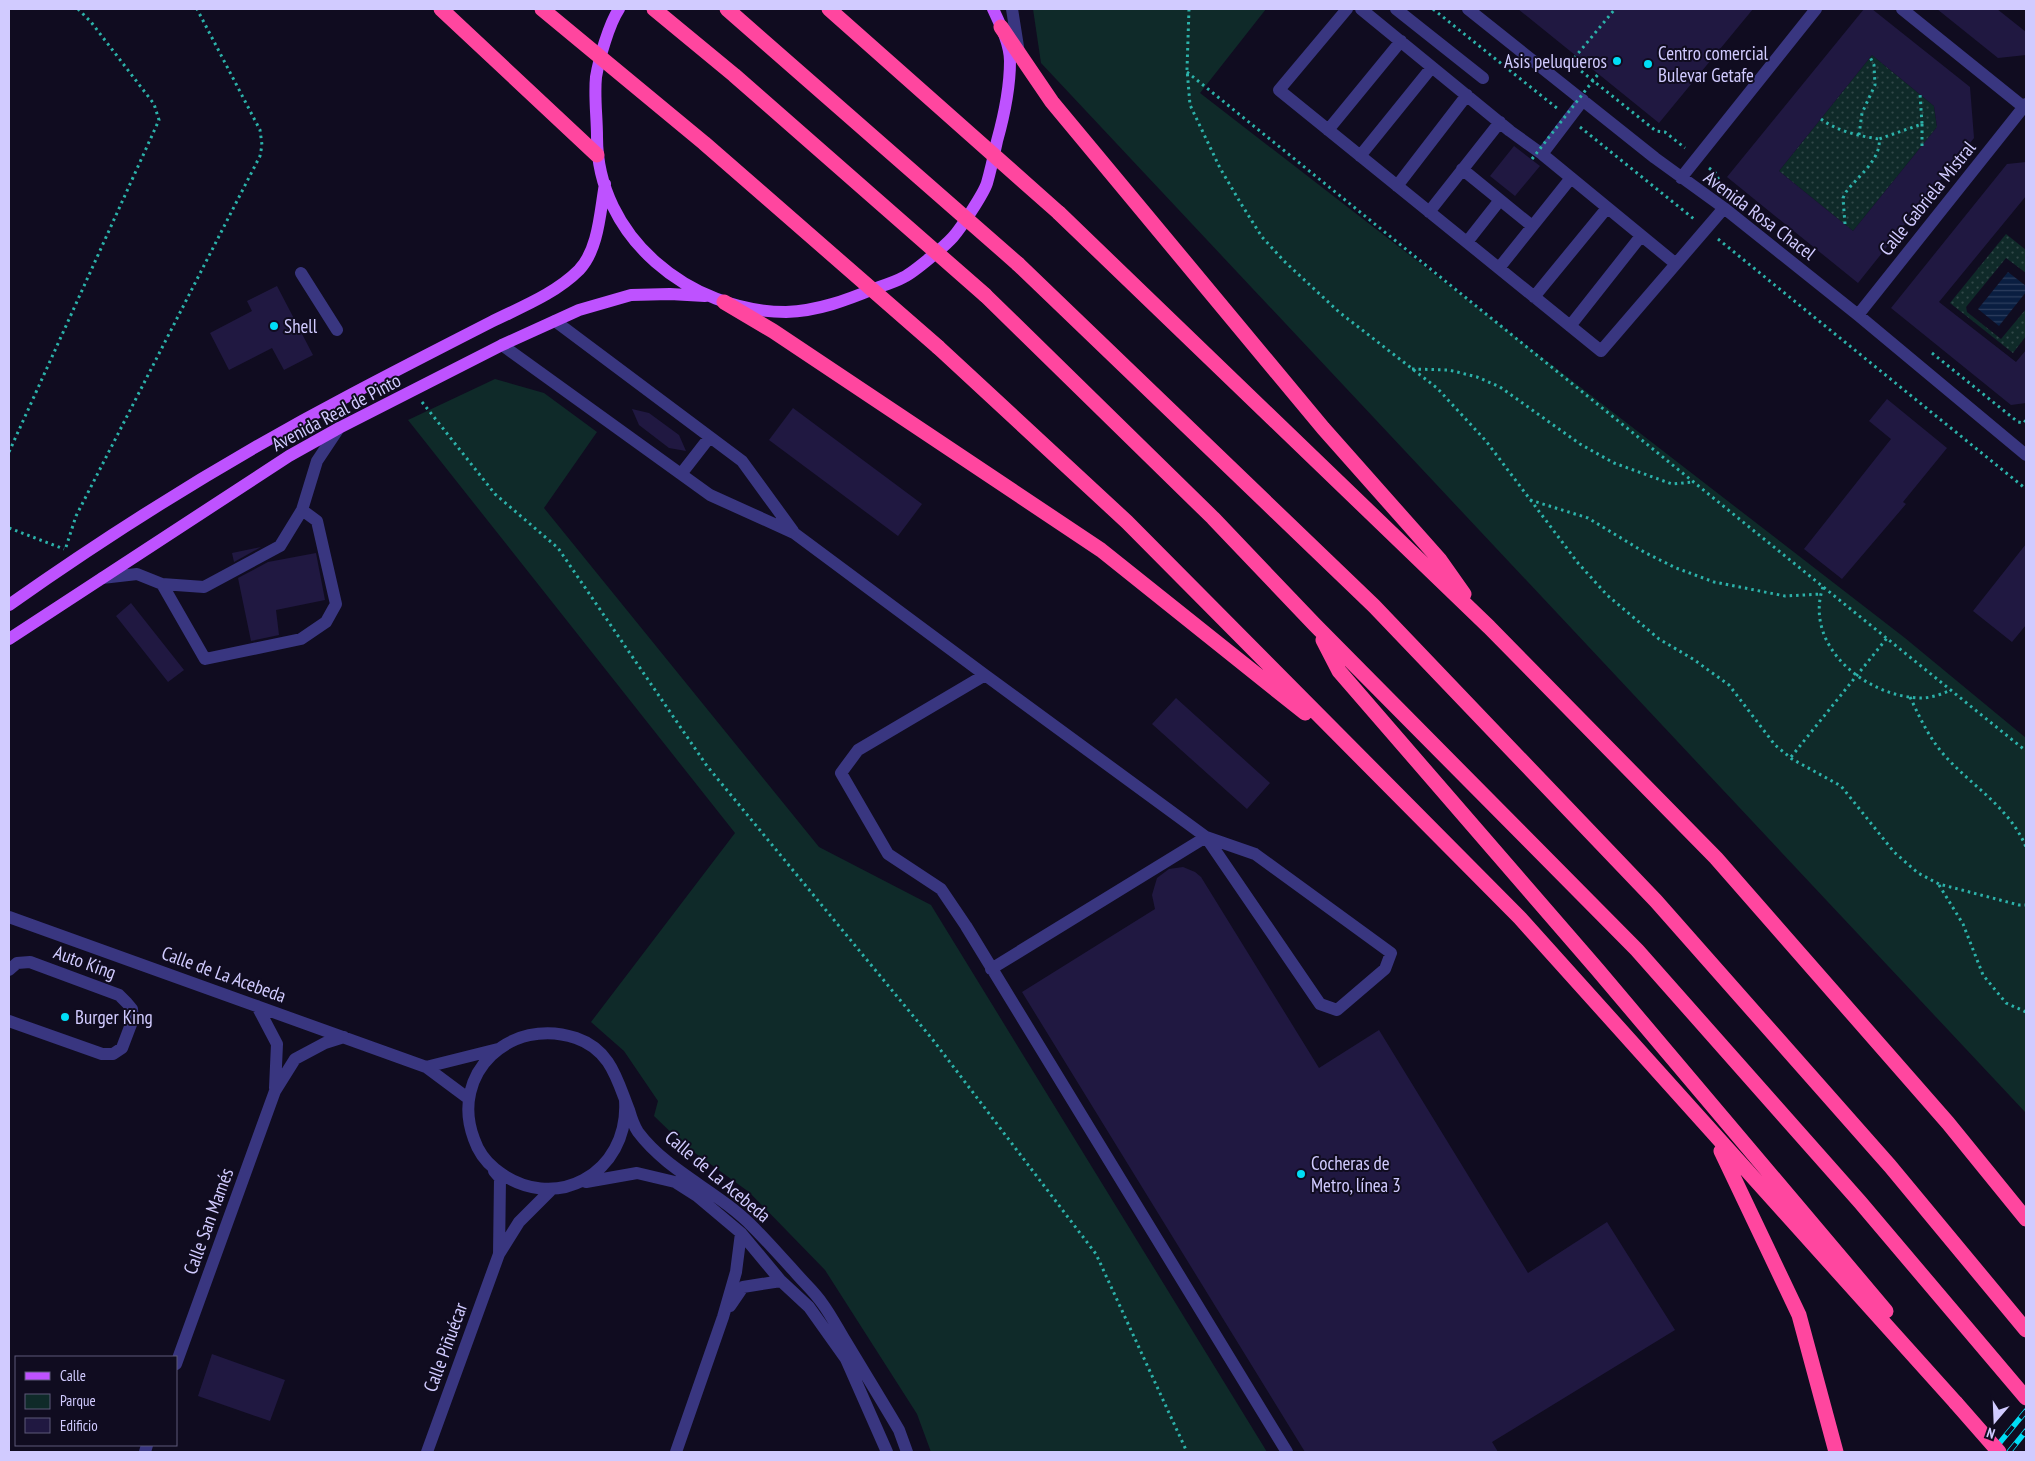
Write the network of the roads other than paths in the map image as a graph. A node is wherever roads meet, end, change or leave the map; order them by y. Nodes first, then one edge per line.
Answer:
1 (441, 9) edge
2 (542, 9) edge
3 (619, 9) edge
4 (654, 9) edge
5 (727, 9) edge
6 (830, 9) edge
7 (993, 9) edge
8 (1012, 9) edge
9 (1347, 9) edge
10 (1361, 9) edge
11 (1396, 9) edge
12 (1468, 9) edge
13 (1816, 9) edge
14 (1902, 9) edge
15 (1001, 27) junction
16 (1400, 41) junction
17 (1019, 53) junction
18 (1432, 67) junction
19 (1483, 78) dead end
20 (1467, 96) junction
21 (1583, 100) junction
22 (2026, 107) edge
23 (1500, 122) junction
24 (1328, 130) junction
25 (597, 155) junction
26 (1360, 156) junction
27 (1537, 157) junction
28 (1462, 169) junction
29 (1571, 178) junction
30 (1681, 178) junction
31 (605, 184) junction
32 (1397, 186) junction
33 (1500, 200) junction
34 (1607, 208) junction
35 (1724, 208) junction
36 (1430, 212) junction
37 (1532, 226) junction
38 (1641, 236) junction
39 (1467, 242) junction
40 (1676, 264) junction
41 (1499, 268) junction
42 (302, 273) dead end
43 (1534, 297) junction
44 (718, 299) junction
45 (1858, 315) junction
46 (554, 321) junction
47 (1570, 326) junction
48 (337, 330) dead end
49 (502, 345) junction
50 (339, 428) junction
51 (709, 438) junction
52 (2026, 455) edge
53 (682, 474) junction
54 (302, 510) junction
55 (794, 533) junction
56 (102, 578) junction
57 (162, 584) junction
58 (9, 605) edge
59 (1315, 625) junction
60 (1488, 627) junction
61 (9, 639) edge
62 (985, 675) junction
63 (1361, 757) junction
64 (1206, 837) junction
65 (9, 917) edge
66 (991, 969) junction
67 (9, 971) edge
68 (258, 1006) junction
69 (9, 1021) edge
70 (344, 1037) junction
71 (498, 1049) junction
72 (426, 1067) junction
73 (275, 1091) junction
74 (468, 1100) junction
75 (625, 1100) junction
76 (1711, 1132) junction
77 (489, 1165) junction
78 (576, 1184) junction
79 (551, 1190) junction
80 (2026, 1219) edge
81 (741, 1233) junction
82 (499, 1254) junction
83 (781, 1281) junction
84 (723, 1316) junction
85 (2026, 1330) edge
86 (178, 1358) edge
87 (1932, 1377) junction
88 (2026, 1398) edge
89 (427, 1452) edge
90 (676, 1452) edge
91 (887, 1452) edge
92 (907, 1452) edge
93 (1288, 1452) edge
94 (1836, 1452) edge
95 (1999, 1452) edge

1 - 25 highway
2 - 63 highway, bridge
3 - 25 main road
4 - 59 highway, bridge
5 - 85 highway, bridge
6 - 60 highway, bridge
7 - 15 main road
8 - 17 street
9 - 24 street
10 - 16 street
11 - 19 street
12 - 21 street, Avenida Rosa Chacel
13 - 30 street
14 - 22 street
15 - 17 highway
15 - 44 main road
16 - 18 street
16 - 24 street
17 - 60 highway
18 - 20 street
18 - 26 street
20 - 23 street
20 - 32 street
21 - 27 street
21 - 30 street, Avenida Rosa Chacel
22 - 45 street, Calle Gabriela Mistral
23 - 27 street
23 - 28 street
24 - 26 street
25 - 31 main road
26 - 32 street
27 - 29 street
28 - 33 street
28 - 36 street
29 - 34 street
29 - 37 street
30 - 35 street, Avenida Rosa Chacel
31 - 44 main road
31 - 58 main road, Avenida Real de Pinto
32 - 36 street
33 - 37 street
33 - 39 street
34 - 38 street
34 - 43 street
35 - 40 street
35 - 45 street, Avenida Rosa Chacel
36 - 39 street
37 - 41 street
38 - 40 street
38 - 47 street
39 - 41 street
40 - 47 street
41 - 43 street
42 - 48 street
43 - 47 street
44 - 46 main road, Avenida Real de Pinto
44 - 63 highway
45 - 52 street, Avenida Rosa Chacel
46 - 49 main road, Avenida Real de Pinto
46 - 51 street
49 - 50 main road, Avenida Real de Pinto
49 - 53 street
50 - 54 street
50 - 56 main road, Avenida Real de Pinto
51 - 53 street
51 - 55 street
53 - 55 street
54 - 57 street
54 - 57 street
55 - 62 street
56 - 57 street
56 - 61 main road, Avenida Real de Pinto
59 - 87 highway
59 - 88 highway
60 - 80 highway
62 - 64 street
62 - 66 street
63 - 76 highway
64 - 64 street
64 - 66 street
65 - 68 street, Calle de La Acebeda
66 - 93 street
67 - 69 street, Auto King
68 - 70 street, Calle de La Acebeda
68 - 73 street, Calle San Mamés
70 - 72 street, Calle de La Acebeda
70 - 73 street, Calle San Mamés
71 - 72 street
71 - 74 street
71 - 75 street
72 - 74 street, Calle de La Acebeda
73 - 86 street, Calle San Mamés
74 - 77 street
75 - 78 street
75 - 92 street, Calle de La Acebeda
76 - 87 highway
76 - 94 highway
77 - 79 street
77 - 82 street, Calle Piñuécar
78 - 79 street
78 - 81 street, Calle de La Acebeda
79 - 82 street, Calle Piñuécar
81 - 83 street, Calle de La Acebeda
81 - 84 street
82 - 89 street, Calle Piñuécar
83 - 84 street
83 - 91 street, Calle de La Acebeda
84 - 90 street
87 - 95 highway, bridge

